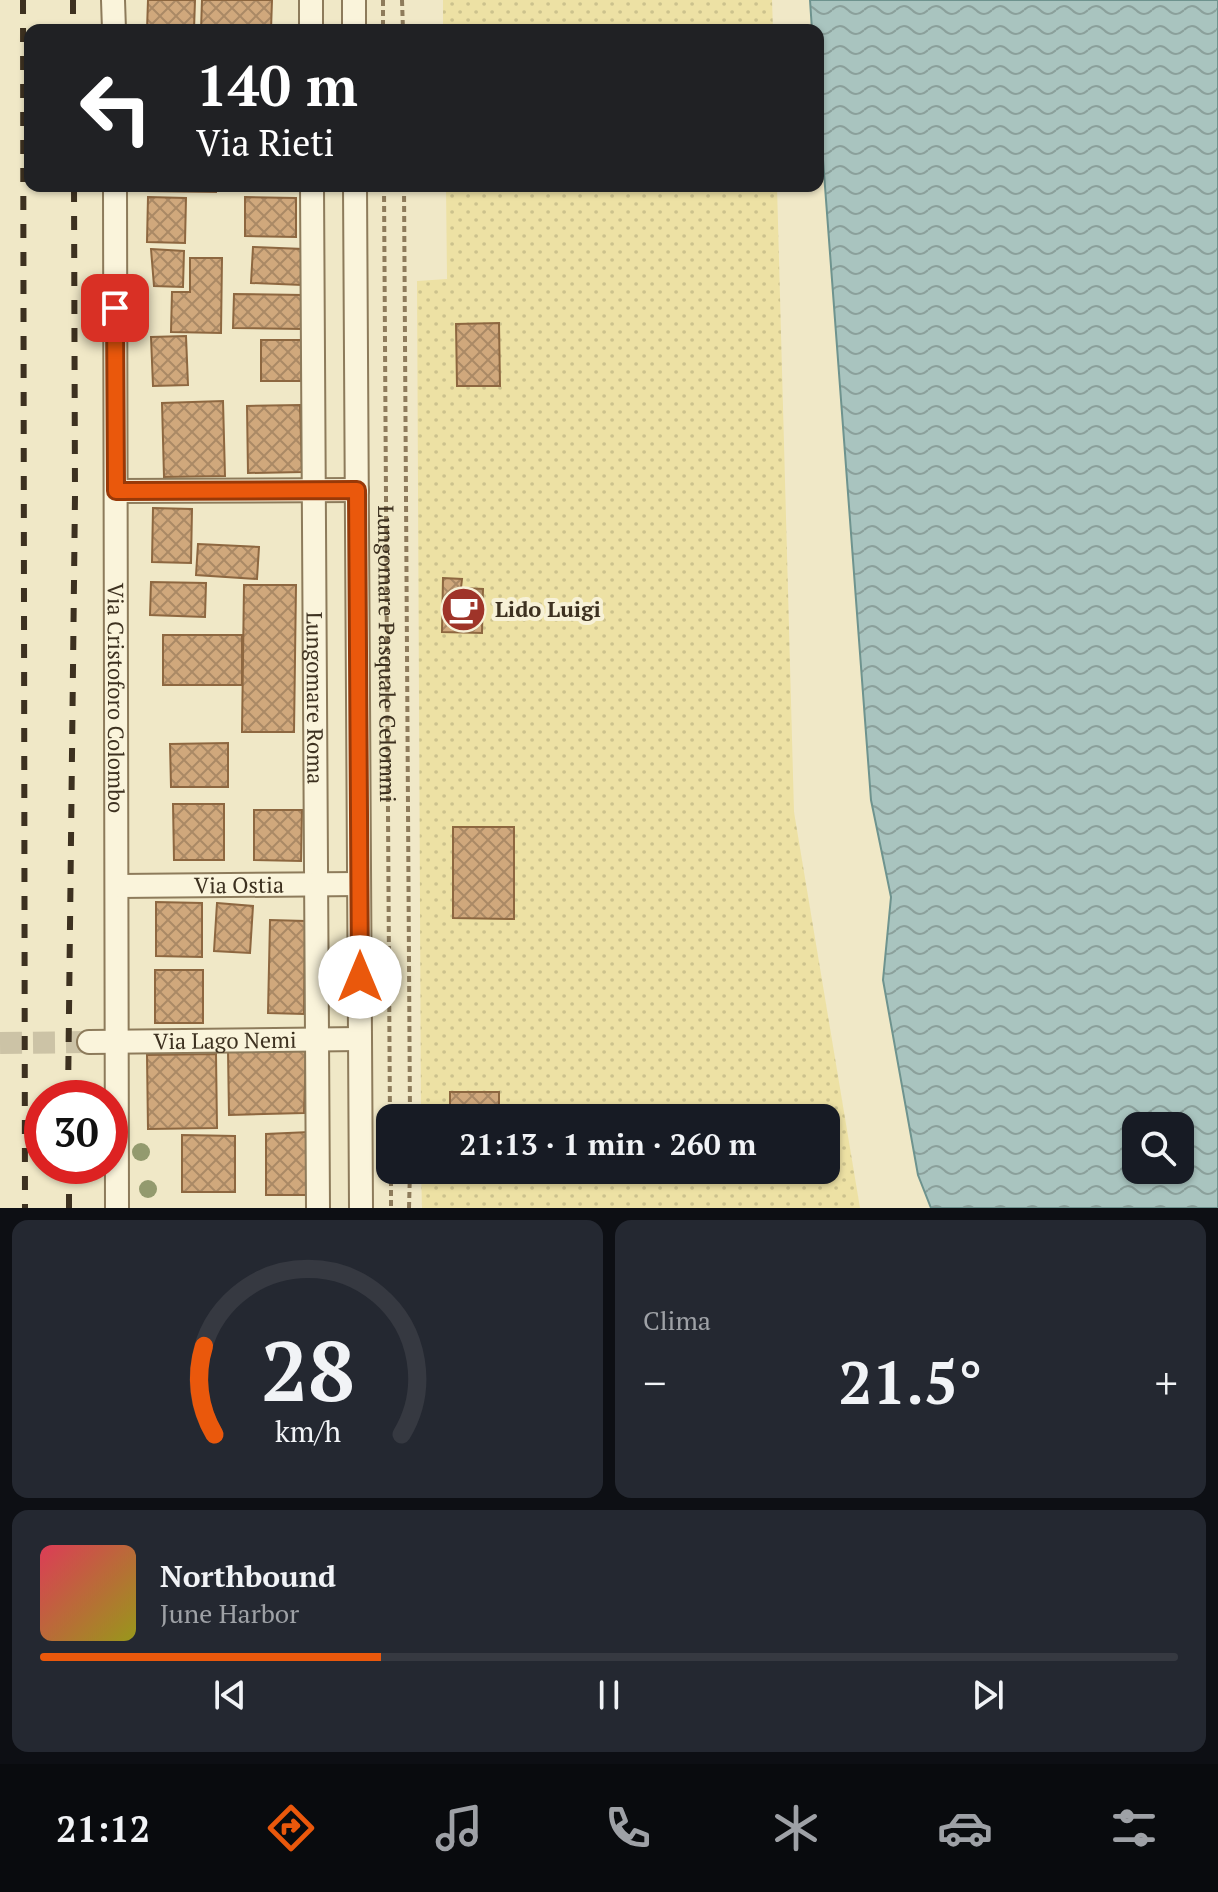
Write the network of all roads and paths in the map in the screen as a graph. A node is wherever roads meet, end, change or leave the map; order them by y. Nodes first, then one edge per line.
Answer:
1 (113, 0) edge
2 (311, 0) edge
3 (354, 0) edge
4 (383, 0) edge
5 (402, 0) edge
6 (114, 24) edge
7 (311, 24) edge
8 (354, 24) edge
9 (383, 24) edge
10 (403, 24) edge
11 (115, 192) edge
12 (312, 192) edge
13 (355, 192) edge
14 (384, 192) edge
15 (404, 192) edge
16 (312, 489) junction
17 (357, 490) junction
18 (116, 491) junction
19 (359, 884) junction
20 (317, 885) junction
21 (119, 886) junction
22 (318, 1039) junction
23 (360, 1039) junction
24 (89, 1042) tunnel mouth
25 (120, 1042) junction
26 (390, 1104) edge
27 (410, 1104) edge
28 (391, 1184) edge
29 (410, 1184) edge
30 (117, 1208) edge
31 (318, 1208) edge
32 (361, 1208) edge
33 (391, 1208) edge
34 (409, 1208) edge

1 - 6 street
2 - 7 street
3 - 8 street
4 - 9 path
5 - 10 path
11 - 18 street, Via Cristoforo Colombo
12 - 16 street, Lungomare Roma
13 - 17 street, Lungomare Pasquale Celommi
14 - 26 path, Lungomare Pasquale Celommi
15 - 27 path, Lungomare Pasquale Celommi
16 - 17 street
16 - 18 street
16 - 20 street, Lungomare Roma
17 - 19 street, Lungomare Pasquale Celommi
18 - 21 street, Via Cristoforo Colombo
19 - 20 street, Via Ostia
19 - 23 street, Lungomare Pasquale Celommi
20 - 21 street, Via Ostia
20 - 22 street, Lungomare Roma
21 - 25 street, Via Cristoforo Colombo
22 - 23 street, Via Lago Nemi
22 - 25 street, Via Lago Nemi
22 - 31 street, Lungomare Roma
23 - 32 street, Lungomare Pasquale Celommi
24 - 25 street, Via Lago Nemi
25 - 30 street, Via Cristoforo Colombo
28 - 33 path
29 - 34 path

